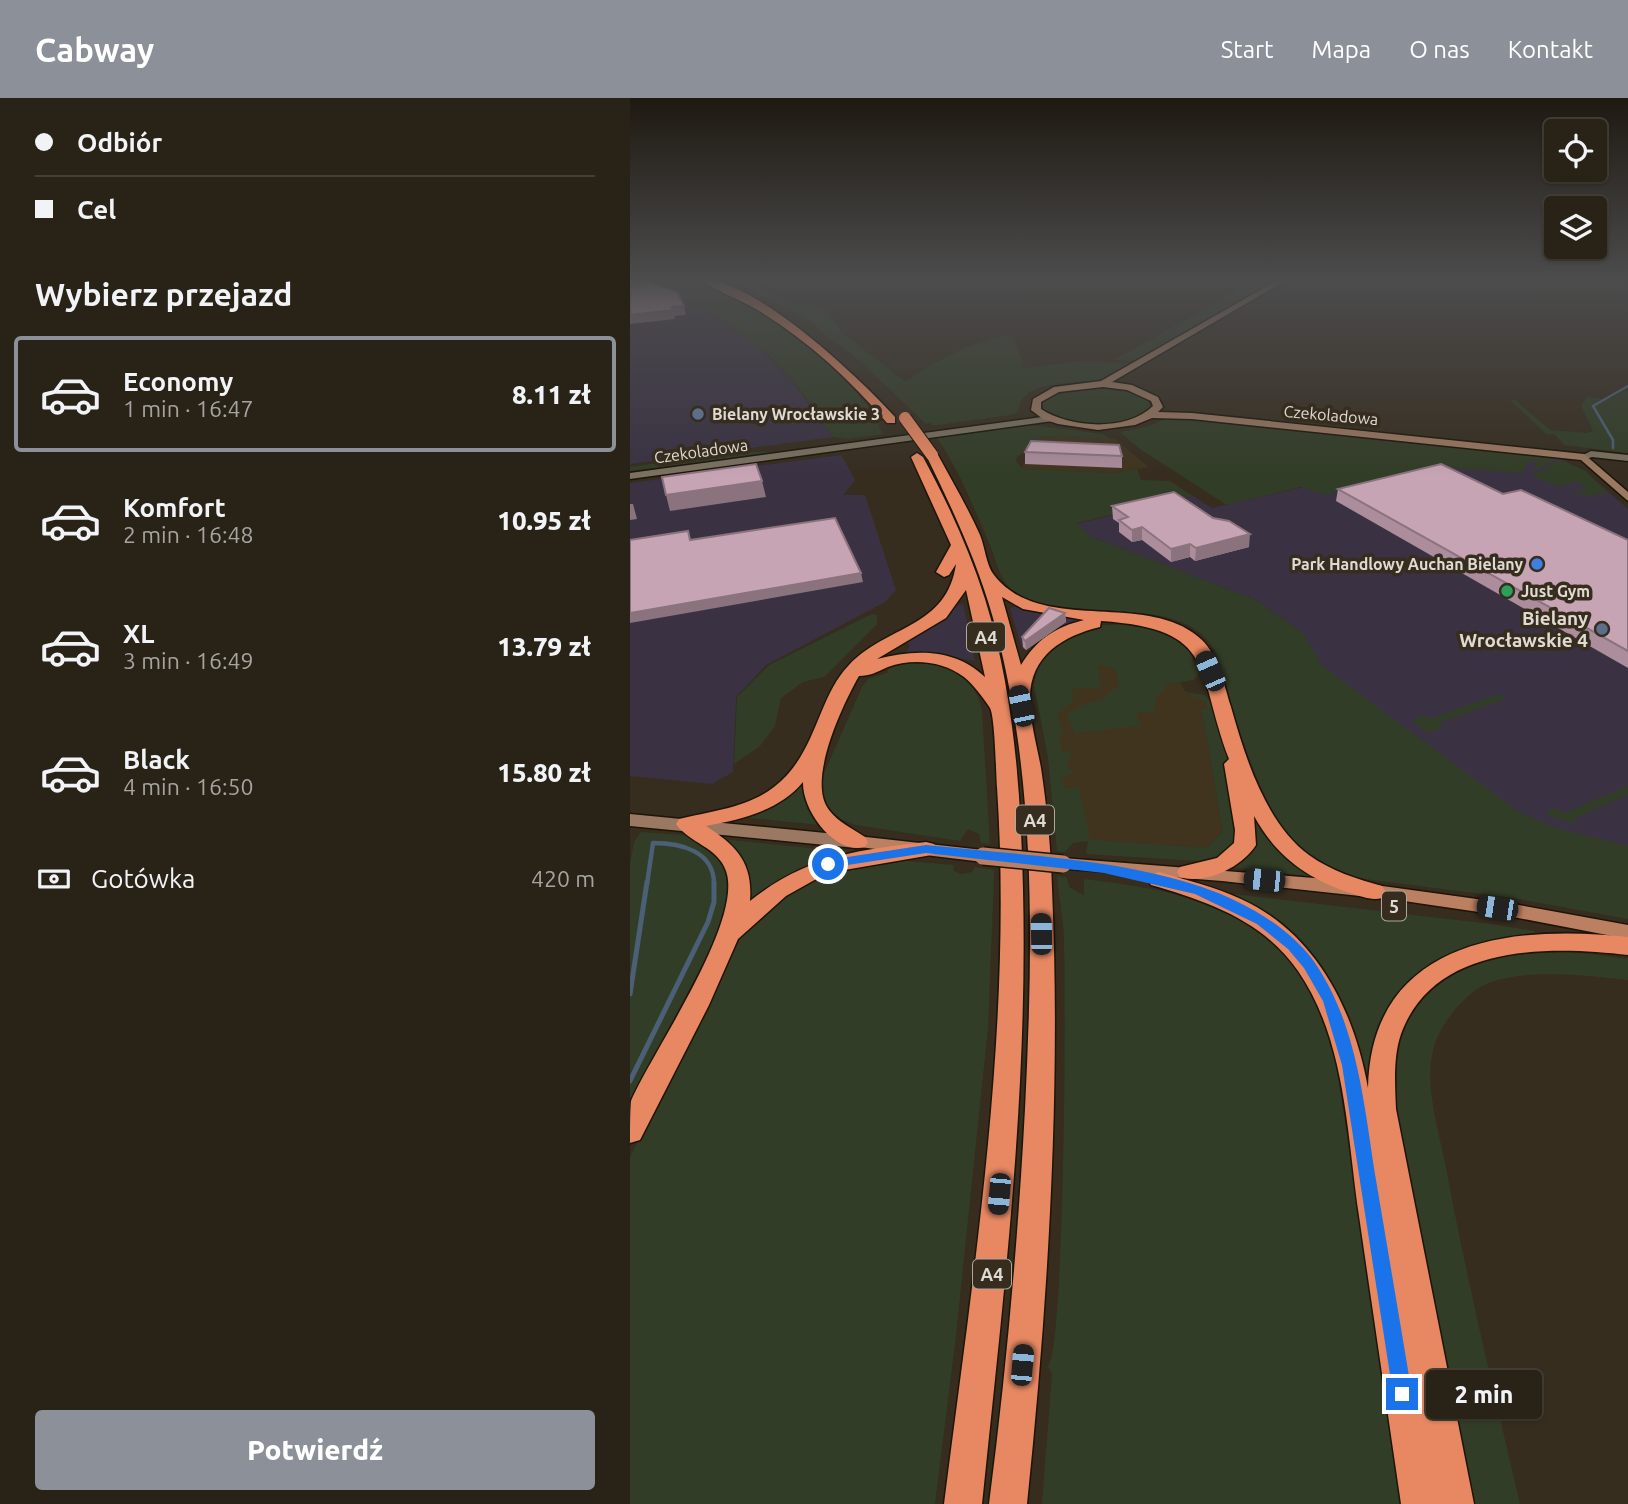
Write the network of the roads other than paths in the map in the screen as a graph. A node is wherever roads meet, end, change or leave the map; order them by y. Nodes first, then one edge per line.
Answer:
1 (814, 344) edge
2 (829, 344) edge
3 (1175, 344) edge
4 (1126, 373) junction
5 (1103, 384) junction
6 (1129, 387) junction
7 (1154, 411) junction
8 (1037, 412) junction
9 (1050, 419) junction
10 (776, 456) junction
11 (1592, 456) junction
12 (1628, 462) edge
13 (1617, 472) junction
14 (630, 476) edge
15 (1628, 484) edge
16 (1628, 498) edge
17 (962, 551) junction
18 (944, 572) dead end
19 (990, 579) junction
20 (1121, 619) junction
21 (843, 690) junction
22 (1011, 713) junction
23 (1232, 744) junction
24 (816, 748) junction
25 (630, 814) edge
26 (630, 820) edge
27 (650, 821) junction
28 (687, 824) junction
29 (857, 842) junction
30 (926, 849) junction
31 (1104, 869) junction
32 (1188, 872) junction
33 (1159, 880) junction
34 (1374, 892) junction
35 (1628, 932) edge
36 (729, 936) junction
37 (1628, 945) edge
38 (630, 1131) edge
39 (1013, 1459) junction
40 (963, 1496) edge
41 (1008, 1504) edge
42 (1017, 1504) edge
43 (1420, 1504) edge
44 (1455, 1504) edge

1 - 17 highway, A4
2 - 19 highway, bridge
3 - 4 main road
4 - 5 main road
4 - 6 main road
5 - 6 main road
5 - 8 main road
6 - 7 main road
7 - 9 main road, Czekoladowa
7 - 11 main road, Czekoladowa
8 - 9 main road, Czekoladowa
8 - 10 street, Czekoladowa
9 - 10 street, Czekoladowa
10 - 14 street, Czekoladowa
11 - 12 street, Czekoladowa
11 - 13 main road
11 - 16 main road
12 - 13 street
13 - 15 main road
17 - 18 highway
17 - 21 highway
17 - 22 highway, A4
19 - 20 highway
19 - 22 highway, А4
20 - 22 highway
20 - 23 highway
21 - 22 highway
21 - 24 highway
22 - 39 highway, А4
22 - 40 highway, A4
23 - 32 highway
23 - 34 highway
24 - 28 highway
24 - 29 highway
25 - 27 street
26 - 27 main road
27 - 28 main road
28 - 29 main road
28 - 36 highway
29 - 30 main road
30 - 31 main road, 5, bridge
30 - 36 highway
31 - 32 main road, 5
31 - 33 main road, 5
32 - 34 main road, 5
33 - 37 main road, 5
33 - 43 highway
34 - 35 main road, 5
36 - 38 highway
37 - 44 highway
39 - 41 highway
39 - 42 highway

